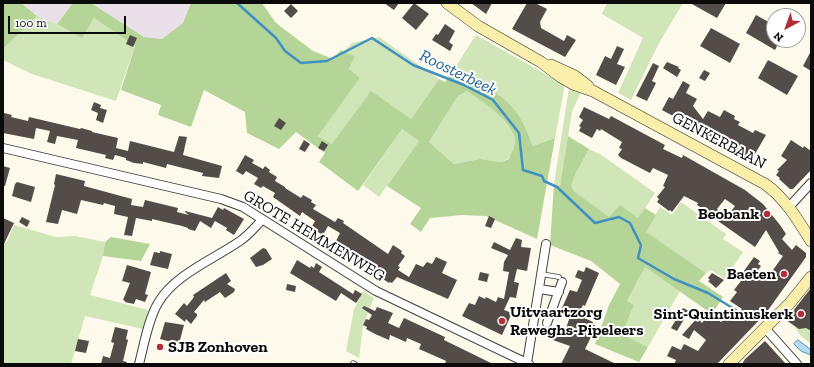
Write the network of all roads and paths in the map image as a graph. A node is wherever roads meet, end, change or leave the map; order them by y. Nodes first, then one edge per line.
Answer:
1 (447, 3) edge
2 (3, 148) edge
3 (811, 184) edge
4 (789, 207) junction
5 (262, 220) junction
6 (811, 240) edge
7 (546, 244) dead end
8 (541, 274) junction
9 (811, 277) edge
10 (561, 279) joint
11 (538, 289) junction
12 (559, 292) junction
13 (547, 323) dead end
14 (765, 328) junction
15 (528, 363) edge
16 (139, 364) edge
17 (729, 364) edge
18 (798, 364) edge

1 - 4 street, GENKERBAAN
2 - 5 street, GROTE HEMMENWEG
3 - 4 street
4 - 6 street, GENKERBAAN
5 - 15 street, GROTE HEMMENWEG
5 - 16 street
7 - 8 street
8 - 10 lane
8 - 11 street
9 - 14 street
10 - 12 street
11 - 12 street
11 - 15 street
12 - 13 street
14 - 17 street
14 - 18 street

